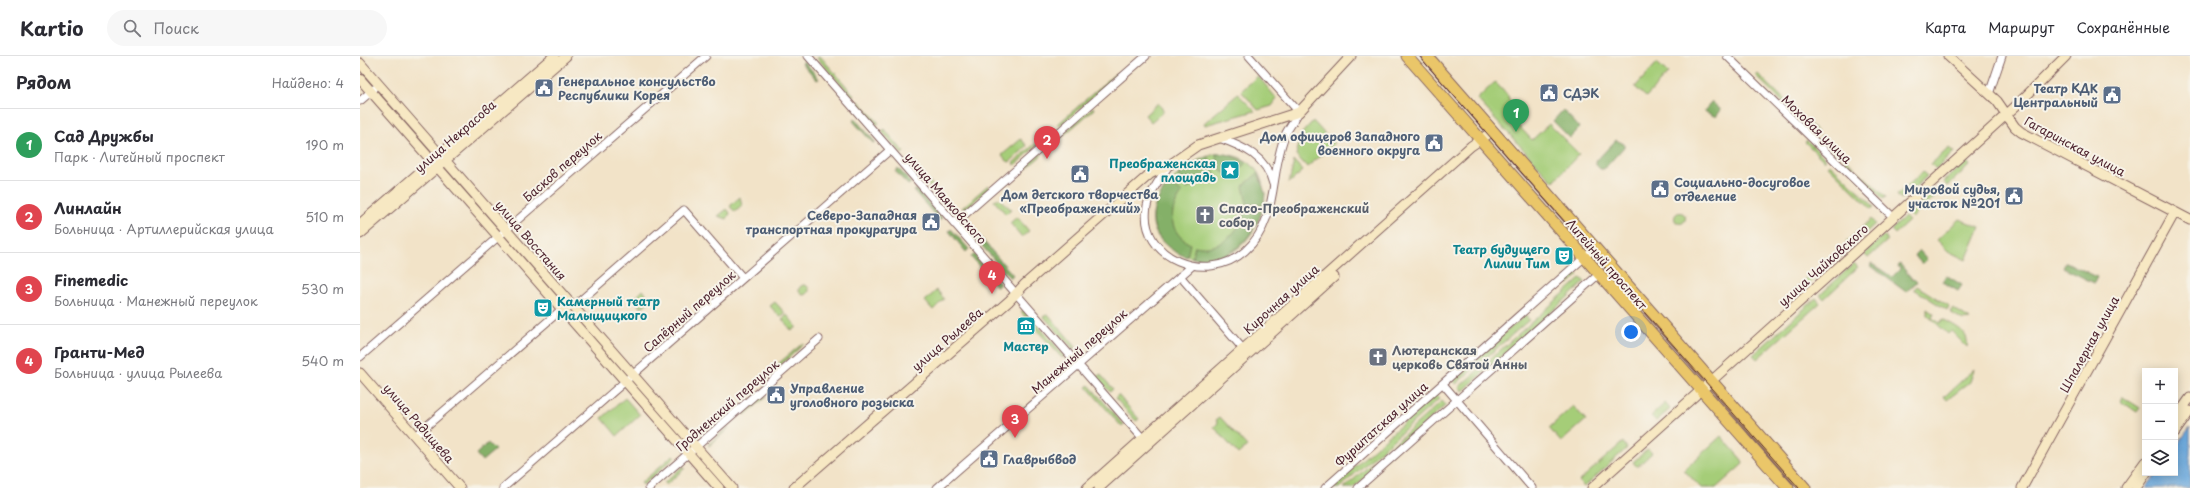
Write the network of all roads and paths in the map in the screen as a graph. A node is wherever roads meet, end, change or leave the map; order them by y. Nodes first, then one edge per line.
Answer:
1 (554, 56) edge
2 (566, 56) edge
3 (706, 56) edge
4 (808, 56) edge
5 (1146, 56) edge
6 (1249, 56) edge
7 (1350, 56) edge
8 (1407, 56) edge
9 (1427, 56) edge
10 (1727, 56) edge
11 (1948, 56) edge
12 (2002, 56) edge
13 (2066, 56) edge
14 (360, 63) edge
15 (360, 79) edge
16 (379, 84) junction
17 (371, 91) junction
18 (1990, 94) junction
19 (360, 101) edge
20 (1299, 112) junction
21 (2006, 114) junction
22 (1493, 131) junction
23 (1218, 138) junction
24 (1481, 140) junction
25 (890, 150) junction
26 (442, 158) junction
27 (435, 164) junction
28 (1171, 164) junction
29 (1273, 186) junction
30 (2175, 212) junction
31 (1893, 217) junction
32 (2190, 220) edge
33 (360, 224) edge
34 (954, 224) junction
35 (506, 229) junction
36 (360, 234) edge
37 (498, 236) junction
38 (1595, 248) junction
39 (1584, 258) junction
40 (1192, 266) junction
41 (1598, 275) junction
42 (1180, 276) junction
43 (743, 278) junction
44 (1016, 294) junction
45 (574, 307) junction
46 (562, 309) junction
47 (819, 339) dead end
48 (1243, 349) junction
49 (360, 357) edge
50 (1079, 365) junction
51 (360, 373) edge
52 (632, 374) junction
53 (625, 381) junction
54 (1712, 381) junction
55 (1443, 384) junction
56 (1702, 391) junction
57 (2190, 398) edge
58 (1457, 400) junction
59 (2190, 411) edge
60 (2178, 415) edge
61 (2178, 428) edge
62 (415, 436) junction
63 (1146, 441) junction
64 (696, 447) junction
65 (689, 454) junction
66 (2142, 466) edge
67 (2144, 476) edge
68 (460, 488) edge
69 (503, 488) edge
70 (649, 488) edge
71 (719, 488) edge
72 (732, 488) edge
73 (794, 488) edge
74 (937, 488) edge
75 (1087, 488) edge
76 (1099, 488) edge
77 (1325, 488) edge
78 (1358, 488) edge
79 (1532, 488) edge
80 (1592, 488) edge
81 (1788, 488) edge
82 (1805, 488) edge
83 (2022, 488) edge
84 (2126, 488) edge
85 (2136, 488) edge

1 - 26 street, улица Некрасова
2 - 26 street, улица Некрасова
3 - 35 street, Басков переулок
4 - 25 street, улица Маяковского
5 - 34 street
6 - 20 street
7 - 20 street
8 - 24 main road, Литейный проспект
9 - 22 main road, Литейный проспект
10 - 31 street, Моховая улица
11 - 18 street, Гагаринская улица
12 - 18 street
13 - 21 street, улица Чайковского
14 - 16 street, улица Восстания
15 - 17 street, улица Восстания
16 - 17 street
16 - 26 street, улица Восстания
17 - 19 street
17 - 27 street, улица Восстания
18 - 21 street, Гагаринская улица
20 - 23 street
20 - 29 street
21 - 30 street, Гагаринская улица
21 - 31 street, улица Чайковского
22 - 24 street, Кирочная улица
22 - 38 main road, Литейный проспект
23 - 28 street
23 - 29 street
24 - 39 main road, Литейный проспект
24 - 48 street, Кирочная улица
24 - 63 street, Кирочная улица
25 - 34 street, улица Маяковского
25 - 43 street, Сапёрный переулок
26 - 27 street, улица Некрасова
26 - 35 street, улица Восстания
27 - 33 street, улица Некрасова
27 - 36 street, улица Некрасова
27 - 37 street, улица Восстания
28 - 40 street
28 - 44 street, улица Рылеева
29 - 40 street
30 - 32 street, Гагаринская улица
30 - 83 street, Шпалерная улица
31 - 54 street, улица Чайковского
34 - 44 street, улица Маяковского
35 - 37 street, Басков переулок
35 - 45 street, улица Восстания
37 - 46 street, улица Восстания
37 - 49 street, Басков переулок
38 - 39 street, Фурштатская улица
38 - 54 main road, Литейный проспект
39 - 41 main road, Литейный проспект
39 - 55 street, Фурштатская улица
40 - 42 street
41 - 56 main road, Литейный проспект
41 - 58 street
42 - 48 street
42 - 50 street, Манежный переулок
43 - 45 street
43 - 52 street, Сапёрный переулок
44 - 50 street, улица Маяковского
44 - 73 street, улица Рылеева
45 - 46 street
45 - 52 street, улица Восстания
46 - 53 street, улица Восстания
46 - 62 street
47 - 64 street, Гродненский переулок
48 - 63 street, Кирочная улица
50 - 63 street, улица Маяковского
50 - 74 street, Манежный переулок
51 - 62 street, улица Радищева
52 - 53 street, Сапёрный переулок
52 - 64 street, улица Восстания
53 - 65 street, улица Восстания
53 - 69 street, Сапёрный переулок
54 - 56 street, улица Чайковского
54 - 82 main road, Литейный проспект
55 - 58 street
55 - 77 street, Фурштатская улица
56 - 80 street, улица Чайковского
56 - 81 main road, Литейный проспект
57 - 60 street
58 - 78 street
58 - 79 street
59 - 61 street
62 - 68 street, улица Радищева
63 - 75 street, Кирочная улица
63 - 76 street, Кирочная улица
64 - 65 street, Гродненский переулок
64 - 72 street, улица Восстания
65 - 70 street, Гродненский переулок
65 - 71 street, улица Восстания
66 - 84 street
67 - 85 street

